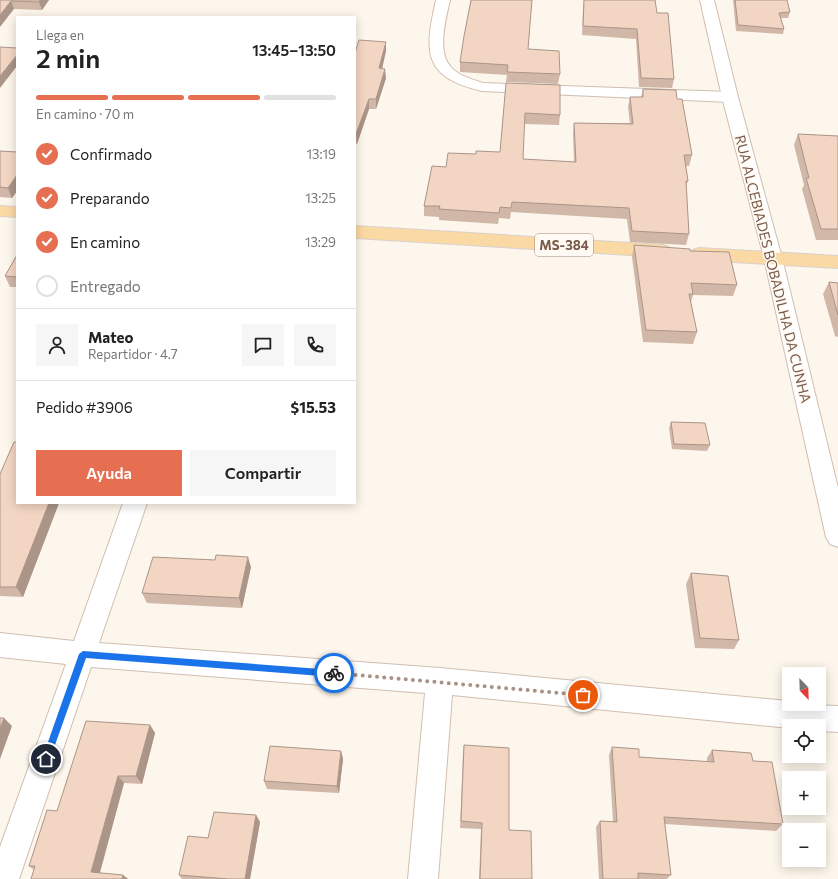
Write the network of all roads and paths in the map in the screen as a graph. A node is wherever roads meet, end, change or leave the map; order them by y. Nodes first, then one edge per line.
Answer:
1 (443, 0) edge
2 (707, 0) edge
3 (730, 97) junction
4 (0, 211) edge
5 (16, 212) edge
6 (356, 232) edge
7 (773, 258) junction
8 (838, 262) edge
9 (135, 504) edge
10 (838, 537) edge
11 (0, 645) edge
12 (83, 654) junction
13 (440, 681) junction
14 (838, 719) edge
15 (4, 879) edge
16 (423, 879) edge

1 - 3 street
2 - 3 street, RUA ALCEBIADES BOBADILHA DA CUNHA
3 - 7 street, RUA ALCEBIADES BOBADILHA DA CUNHA
4 - 5 main road
6 - 7 main road, MS-384
7 - 8 main road, MS-384
7 - 10 street, RUA ALCEBIADES BOBADILHA DA CUNHA
9 - 12 street
11 - 12 street
12 - 13 street
12 - 15 street
13 - 14 street
13 - 16 street

